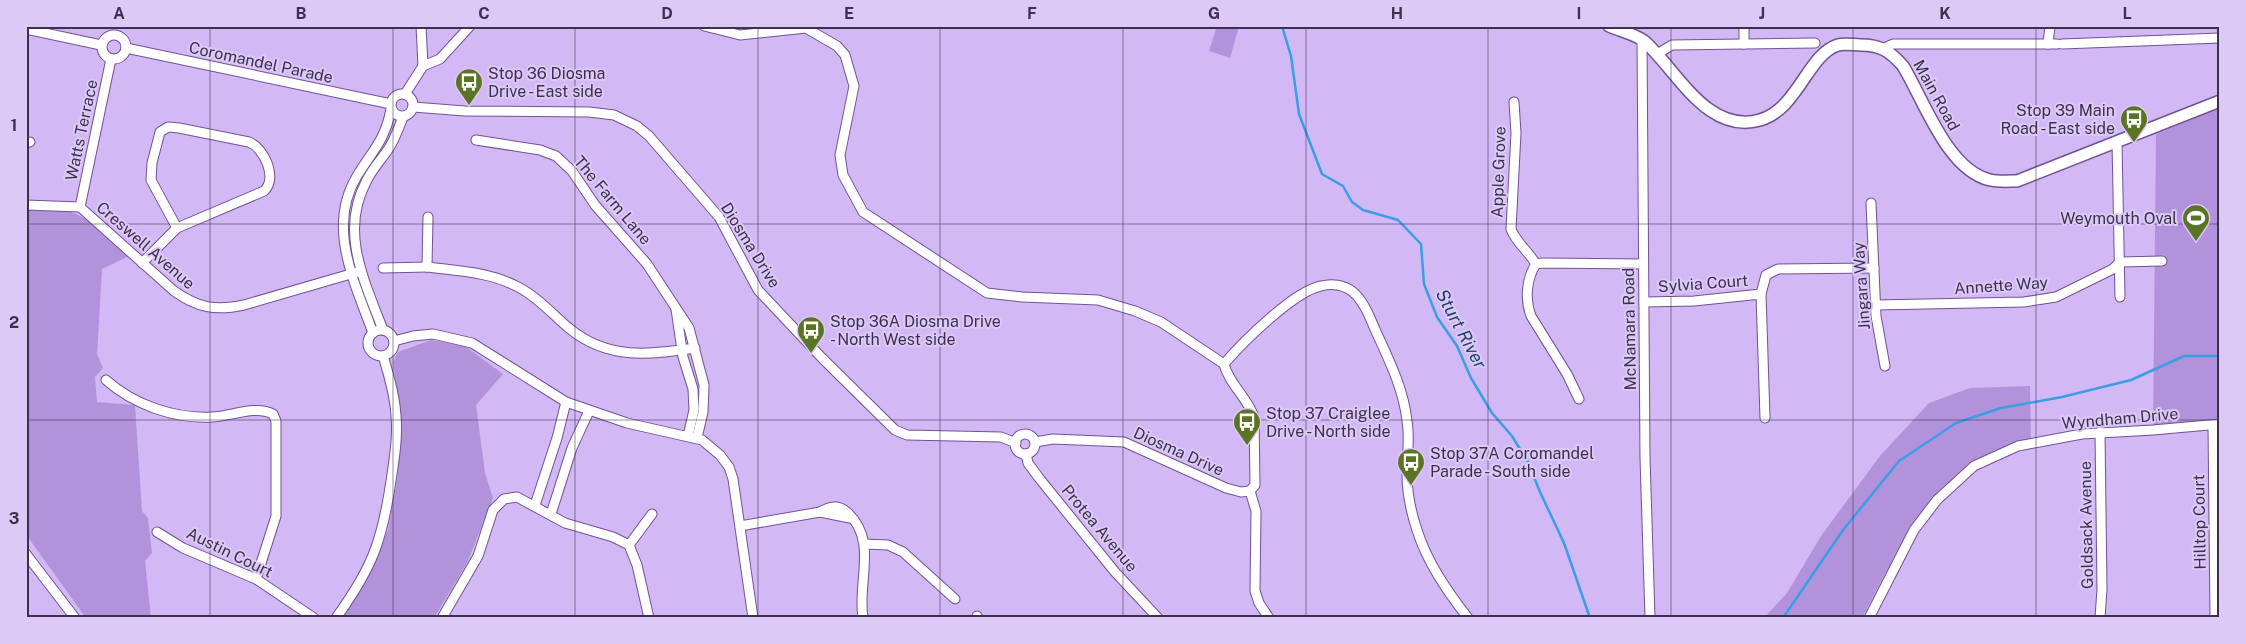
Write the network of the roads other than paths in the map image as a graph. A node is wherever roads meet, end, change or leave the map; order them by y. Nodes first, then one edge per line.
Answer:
1 (421, 26) edge
2 (470, 26) edge
3 (704, 26) edge
4 (1609, 26) edge
5 (1744, 26) edge
6 (2050, 26) edge
7 (26, 29) edge
8 (118, 30) edge
9 (2220, 38) edge
10 (1642, 40) junction
11 (1815, 43) dead end
12 (1744, 44) junction
13 (2056, 44) junction
14 (101, 45) junction
15 (126, 48) junction
16 (1884, 48) junction
17 (1657, 54) junction
18 (111, 59) junction
19 (423, 66) junction
20 (405, 94) junction
21 (2220, 101) edge
22 (1514, 102) dead end
23 (391, 107) junction
24 (413, 107) junction
25 (403, 117) junction
26 (476, 140) dead end
27 (2117, 142) junction
28 (1871, 203) dead end
29 (26, 205) edge
30 (80, 208) junction
31 (428, 217) dead end
32 (177, 228) junction
33 (2120, 262) junction
34 (2162, 262) dead end
35 (142, 263) junction
36 (1536, 264) junction
37 (1644, 264) junction
38 (427, 267) junction
39 (383, 268) dead end
40 (1874, 268) junction
41 (356, 273) junction
42 (1761, 294) junction
43 (2120, 297) dead end
44 (1644, 302) junction
45 (1876, 306) junction
46 (676, 307) junction
47 (383, 330) junction
48 (373, 333) junction
49 (394, 341) junction
50 (695, 348) junction
51 (682, 350) junction
52 (384, 356) junction
53 (1224, 364) junction
54 (1885, 366) dead end
55 (106, 380) dead end
56 (1579, 399) dead end
57 (566, 402) junction
58 (589, 411) junction
59 (1765, 418) dead end
60 (2217, 425) edge
61 (2100, 432) junction
62 (693, 437) junction
63 (1035, 442) junction
64 (1016, 443) junction
65 (1026, 454) junction
66 (1250, 491) junction
67 (535, 505) junction
68 (551, 514) junction
69 (652, 514) dead end
70 (740, 526) junction
71 (157, 532) dead end
72 (865, 544) junction
73 (629, 545) junction
74 (26, 554) edge
75 (256, 579) junction
76 (955, 600) dead end
77 (75, 618) edge
78 (314, 618) edge
79 (336, 618) edge
80 (442, 618) edge
81 (650, 618) edge
82 (753, 618) edge
83 (863, 618) edge
84 (1158, 618) edge
85 (1269, 618) edge
86 (1468, 618) edge
87 (1650, 618) edge
88 (1869, 618) edge
89 (2100, 618) edge
90 (2215, 618) edge

1 - 19 street
2 - 19 street
3 - 53 street
4 - 10 main road
5 - 12 street
6 - 13 street
7 - 14 street
8 - 14 street
8 - 15 street
9 - 13 street
10 - 17 main road
10 - 37 street, McNamara Road
11 - 12 street
12 - 17 street
13 - 16 street
14 - 18 street
15 - 18 street
15 - 23 street, Coromandel Parade
16 - 17 main road
16 - 27 main road, Main Road
18 - 30 street, Watts Terrace
19 - 20 street
20 - 23 street
20 - 24 street
21 - 27 main road, Main Road
22 - 36 street, Apple Grove
23 - 25 street
23 - 41 street
24 - 25 street
24 - 64 street, Diosma Drive
25 - 41 street
26 - 46 street, The Farm Lane
27 - 33 street
28 - 40 street, Jingara Way
29 - 30 street, Creswell Avenue
30 - 35 street, Creswell Avenue
31 - 38 street
32 - 32 street
32 - 35 street
33 - 34 street
33 - 43 street
33 - 45 street, Annette Way
35 - 41 street, Creswell Avenue
36 - 37 street
36 - 56 street
37 - 44 street, McNamara Road
38 - 39 street
38 - 51 street
40 - 42 street
40 - 45 street, Jingara Way
41 - 47 street
41 - 48 street
42 - 44 street, Sylvia Court
42 - 59 street, Sylvia Court
44 - 87 street, McNamara Road
45 - 54 street, Jingara Way
46 - 50 street, The Farm Lane
46 - 51 street, The Farm Lane
47 - 48 street
47 - 49 street
48 - 52 street
49 - 52 street
49 - 57 street
50 - 51 street
50 - 62 street, The Farm Lane
51 - 62 street, The Farm Lane
52 - 79 street
53 - 66 street
53 - 86 street
55 - 75 street
57 - 58 street
57 - 67 street
58 - 62 street
58 - 68 street
60 - 61 street, Wyndham Drive
60 - 90 street, Hilltop Court
61 - 88 street, Wyndham Drive
61 - 89 street, Goldsack Avenue
62 - 70 street
63 - 64 street
63 - 65 street
63 - 66 street, Diosma Drive
64 - 65 street
65 - 84 street, Protea Avenue
66 - 85 street
67 - 68 street
67 - 80 street
68 - 73 street
69 - 73 street
70 - 72 street
70 - 82 street
71 - 75 street, Austin Court
72 - 76 street
72 - 83 street
73 - 81 street
74 - 77 street
75 - 78 street, Austin Court

